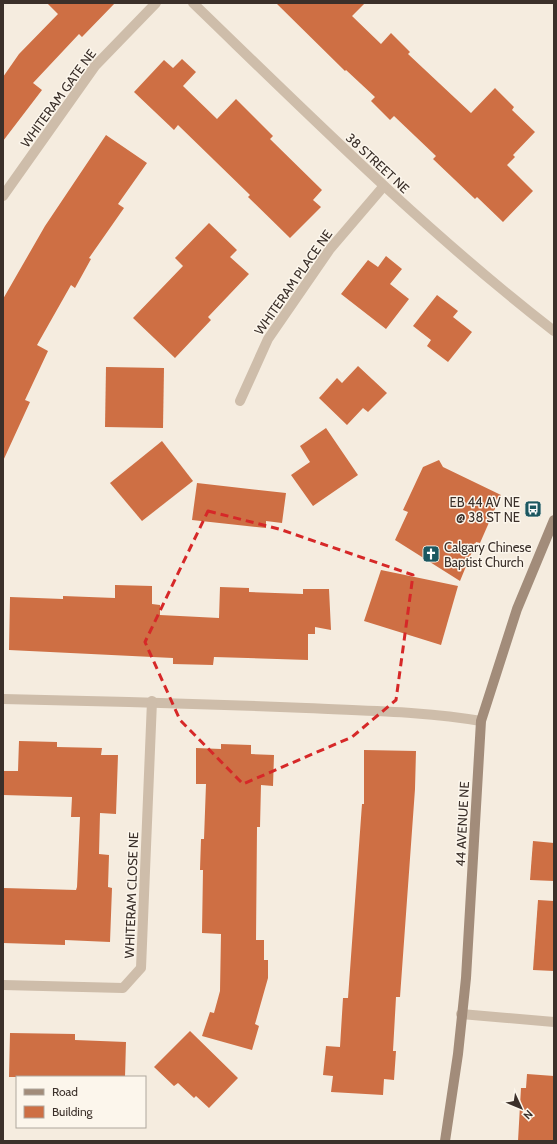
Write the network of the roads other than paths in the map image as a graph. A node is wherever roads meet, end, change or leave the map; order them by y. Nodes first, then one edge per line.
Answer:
1 (156, 3) edge
2 (193, 3) edge
3 (384, 187) junction
4 (3, 196) edge
5 (554, 331) edge
6 (240, 401) dead end
7 (554, 520) edge
8 (3, 699) edge
9 (152, 701) junction
10 (481, 721) junction
11 (3, 985) edge
12 (461, 1014) junction
13 (554, 1022) edge
14 (445, 1141) edge

1 - 4 street, WHITERAM GATE NE
2 - 3 street, 38 STREET NE
3 - 5 street, 38 STREET NE
3 - 6 street, WHITERAM PLACE NE
7 - 10 street, 44 AVENUE NE
8 - 9 street
9 - 10 street
9 - 11 street, WHITERAM CLOSE NE
10 - 12 street, 44 AVENUE NE
12 - 13 street
12 - 14 street, 44 AVENUE NE

